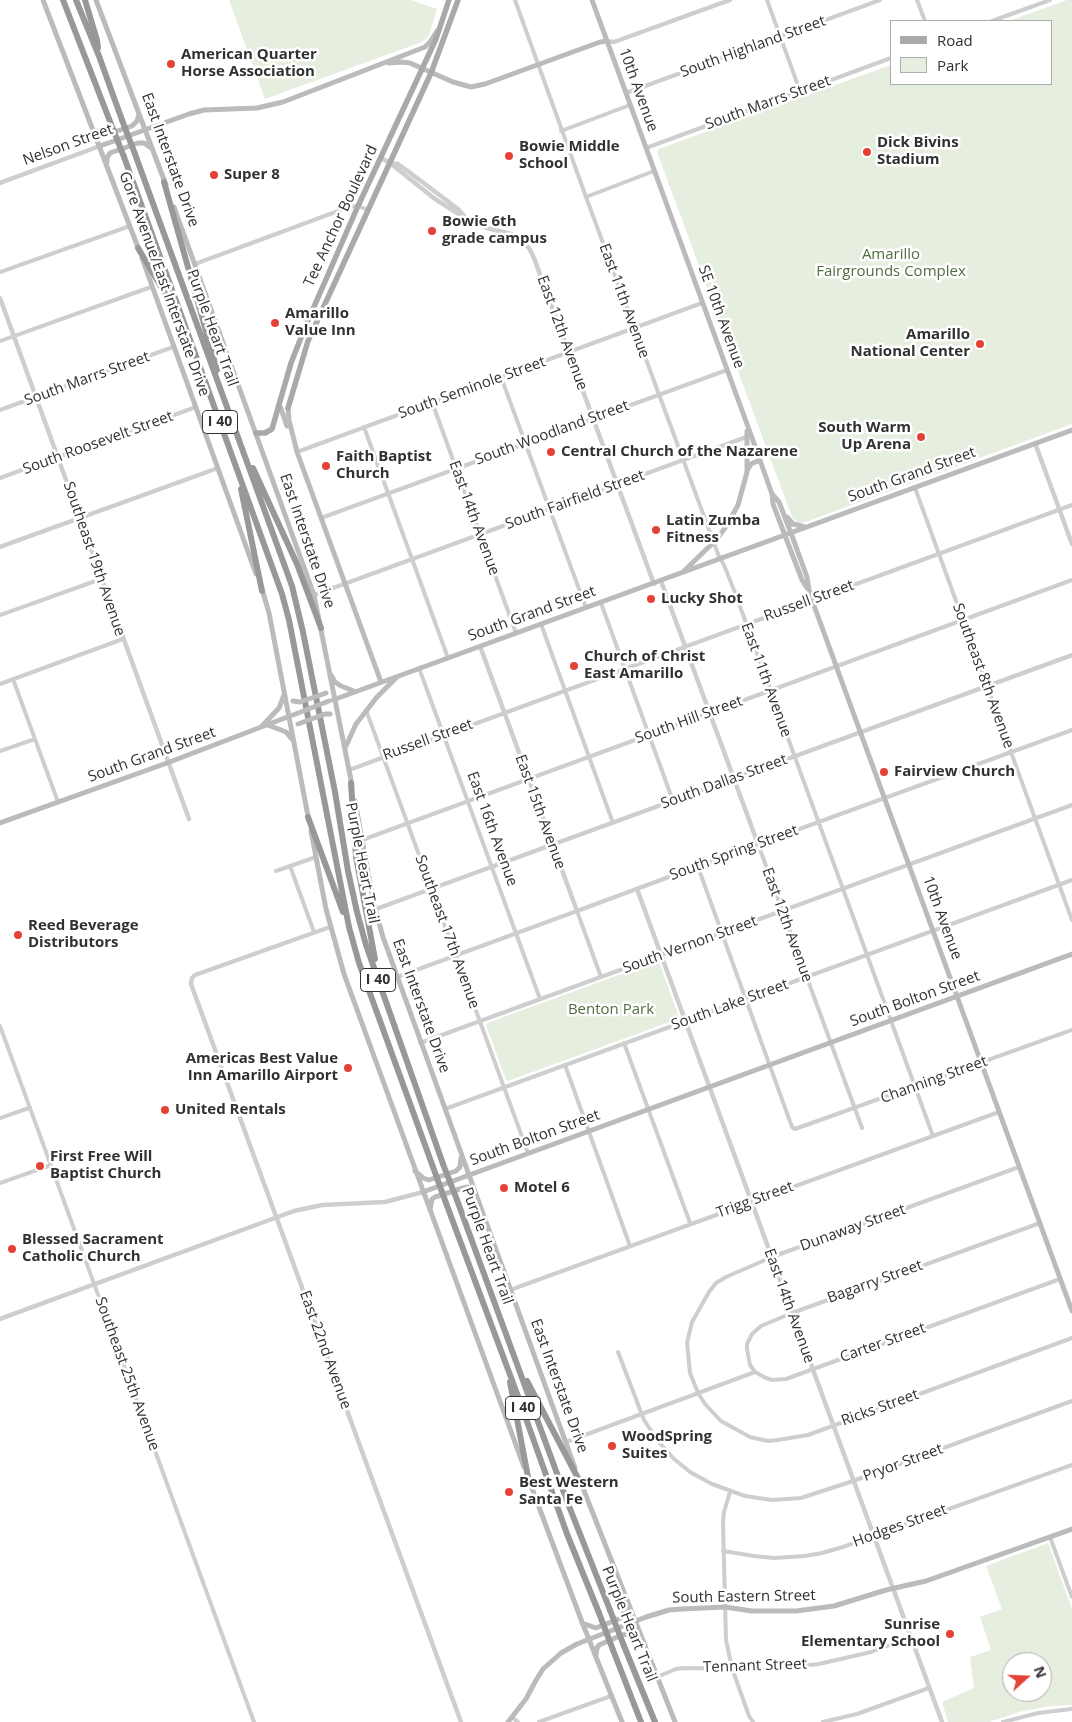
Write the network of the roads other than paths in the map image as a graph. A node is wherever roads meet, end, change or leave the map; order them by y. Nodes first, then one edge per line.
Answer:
1 (43, 0) edge
2 (62, 0) edge
3 (76, 0) edge
4 (85, 0) edge
5 (96, 0) edge
6 (449, 0) edge
7 (458, 0) edge
8 (515, 0) edge
9 (592, 0) edge
10 (730, 0) edge
11 (768, 0) edge
12 (880, 0) edge
13 (917, 0) edge
14 (1050, 0) edge
15 (925, 20) edge
16 (995, 20) edge
17 (439, 28) junction
18 (781, 36) junction
19 (607, 41) junction
20 (99, 56) junction
21 (890, 58) edge
22 (384, 64) junction
23 (538, 64) junction
24 (422, 69) junction
25 (431, 73) junction
26 (800, 91) junction
27 (626, 93) junction
28 (630, 105) junction
29 (139, 114) junction
30 (94, 128) junction
31 (145, 130) junction
32 (561, 130) junction
33 (100, 146) junction
34 (646, 148) junction
35 (153, 150) junction
36 (381, 158) junction
37 (390, 163) junction
38 (107, 165) junction
39 (654, 171) junction
40 (164, 182) junction
41 (0, 183) edge
42 (586, 197) junction
43 (358, 206) junction
44 (368, 210) junction
45 (130, 226) junction
46 (138, 248) junction
47 (194, 264) junction
48 (0, 272) edge
49 (152, 287) junction
50 (0, 298) edge
51 (702, 303) junction
52 (634, 328) junction
53 (14, 336) junction
54 (0, 341) edge
55 (192, 344) junction
56 (173, 347) junction
57 (569, 353) junction
58 (727, 370) junction
59 (501, 377) junction
60 (220, 386) junction
61 (659, 394) junction
62 (36, 397) junction
63 (432, 402) junction
64 (280, 406) junction
65 (196, 407) junction
66 (288, 408) joint
67 (0, 410) edge
68 (593, 419) junction
69 (364, 427) junction
70 (1072, 430) edge
71 (256, 432) junction
72 (749, 436) junction
73 (525, 443) junction
74 (1035, 443) junction
75 (242, 449) junction
76 (297, 452) junction
77 (58, 457) junction
78 (683, 460) junction
79 (760, 460) junction
80 (236, 465) junction
81 (218, 468) junction
82 (456, 468) junction
83 (747, 472) junction
84 (0, 478) edge
85 (617, 484) junction
86 (915, 488) junction
87 (388, 493) junction
88 (772, 494) junction
89 (1072, 505) edge
90 (550, 509) junction
91 (1060, 510) junction
92 (783, 512) junction
93 (80, 518) junction
94 (321, 518) junction
95 (805, 528) junction
96 (791, 533) junction
97 (480, 534) junction
98 (785, 535) junction
99 (714, 543) junction
100 (1072, 544) edge
101 (0, 547) edge
102 (939, 554) junction
103 (412, 559) junction
104 (721, 559) junction
105 (682, 573) junction
106 (101, 579) junction
107 (1072, 580) edge
108 (661, 581) junction
109 (345, 584) junction
110 (654, 584) junction
111 (808, 590) junction
112 (262, 591) junction
113 (314, 595) junction
114 (812, 600) junction
115 (601, 602) junction
116 (586, 608) junction
117 (0, 615) edge
118 (963, 620) junction
119 (541, 624) junction
120 (746, 624) junction
121 (321, 628) junction
122 (516, 633) junction
123 (123, 639) junction
124 (480, 646) junction
125 (686, 647) junction
126 (1072, 655) edge
127 (448, 658) junction
128 (836, 666) junction
129 (420, 668) junction
130 (625, 669) junction
131 (330, 672) junction
132 (398, 676) junction
133 (13, 680) junction
134 (381, 682) junction
135 (0, 684) edge
136 (332, 685) junction
137 (987, 687) junction
138 (770, 690) junction
139 (565, 691) junction
140 (355, 692) junction
141 (285, 694) junction
142 (332, 700) junction
143 (366, 710) junction
144 (710, 712) junction
145 (504, 713) junction
146 (291, 716) junction
147 (339, 722) junction
148 (268, 724) junction
149 (262, 727) junction
150 (1072, 730) edge
151 (292, 731) junction
152 (861, 733) junction
153 (444, 735) junction
154 (649, 735) junction
155 (35, 739) junction
156 (294, 743) junction
157 (345, 750) junction
158 (0, 752) edge
159 (1011, 752) junction
160 (589, 756) junction
161 (794, 756) junction
162 (383, 757) junction
163 (167, 763) junction
164 (348, 770) junction
165 (528, 778) junction
166 (734, 779) junction
167 (351, 783) junction
168 (884, 798) junction
169 (468, 800) junction
170 (673, 801) junction
171 (58, 802) junction
172 (1072, 805) edge
173 (308, 817) junction
174 (1035, 818) junction
175 (189, 819) dead end
176 (818, 822) junction
177 (0, 823) edge
178 (407, 823) junction
179 (613, 823) junction
180 (362, 840) junction
181 (758, 844) junction
182 (552, 845) junction
183 (316, 857) junction
184 (908, 864) junction
185 (290, 866) junction
186 (492, 867) junction
187 (698, 867) junction
188 (276, 871) dead end
189 (1072, 880) edge
190 (1059, 884) junction
191 (432, 889) junction
192 (637, 889) junction
193 (842, 889) junction
194 (376, 909) junction
195 (577, 911) junction
196 (782, 911) junction
197 (1072, 920) edge
198 (330, 927) junction
199 (933, 931) junction
200 (314, 932) junction
201 (516, 933) junction
202 (721, 933) junction
203 (353, 940) junction
204 (867, 954) junction
205 (1072, 954) edge
206 (456, 955) junction
207 (661, 955) junction
208 (397, 977) junction
209 (601, 977) junction
210 (806, 977) junction
211 (383, 994) junction
212 (957, 996) junction
213 (540, 999) junction
214 (745, 999) junction
215 (480, 1021) junction
216 (685, 1021) junction
217 (891, 1021) junction
218 (0, 1026) edge
219 (1072, 1030) edge
220 (420, 1043) junction
221 (624, 1043) junction
222 (830, 1043) junction
223 (981, 1063) junction
224 (565, 1065) junction
225 (770, 1065) junction
226 (709, 1087) junction
227 (915, 1087) junction
228 (504, 1088) junction
229 (30, 1108) junction
230 (855, 1108) junction
231 (444, 1109) junction
232 (648, 1109) junction
233 (999, 1112) junction
234 (0, 1118) edge
235 (862, 1128) dead end
236 (588, 1131) junction
237 (933, 1136) junction
238 (528, 1154) junction
239 (461, 1156) junction
240 (52, 1165) junction
241 (1019, 1167) junction
242 (415, 1171) junction
243 (469, 1176) junction
244 (0, 1184) edge
245 (423, 1192) junction
246 (476, 1194) junction
247 (751, 1202) junction
248 (430, 1211) junction
249 (277, 1218) junction
250 (690, 1223) junction
251 (1040, 1223) junction
252 (630, 1246) junction
253 (772, 1257) junction
254 (1060, 1279) junction
255 (94, 1285) junction
256 (510, 1290) junction
257 (1072, 1311) edge
258 (792, 1313) junction
259 (0, 1319) edge
260 (1072, 1338) edge
261 (618, 1352) dead end
262 (507, 1366) junction
263 (518, 1368) junction
264 (812, 1369) junction
265 (755, 1372) junction
266 (698, 1393) junction
267 (1072, 1401) edge
268 (642, 1414) junction
269 (832, 1425) junction
270 (566, 1442) junction
271 (1072, 1464) edge
272 (528, 1477) junction
273 (853, 1481) junction
274 (580, 1482) junction
275 (730, 1492) junction
276 (1072, 1529) edge
277 (873, 1536) junction
278 (1050, 1537) junction
279 (723, 1551) junction
280 (892, 1588) junction
281 (1072, 1596) edge
282 (628, 1604) junction
283 (724, 1607) junction
284 (634, 1621) junction
285 (582, 1622) junction
286 (911, 1637) junction
287 (588, 1639) junction
288 (643, 1642) junction
289 (595, 1656) junction
290 (732, 1668) junction
291 (657, 1677) junction
292 (929, 1688) junction
293 (611, 1696) junction
294 (1072, 1709) edge
295 (510, 1720) edge
296 (254, 1722) edge
297 (461, 1722) edge
298 (518, 1722) edge
299 (539, 1722) edge
300 (622, 1722) edge
301 (641, 1722) edge
302 (654, 1722) edge
303 (675, 1722) edge
304 (753, 1722) edge
305 (823, 1722) edge
306 (942, 1722) edge
307 (1003, 1722) edge

1 - 30 main road
2 - 55 highway, Purple Heart Trail / I 40, bridge
3 - 20 highway, Purple Heart Trail / I 40
4 - 20 highway
5 - 29 main road, East Interstate Drive
6 - 17 main road, Tee Anchor Boulevard
7 - 25 main road, Tee Anchor Boulevard
8 - 23 street, East 11th Avenue
9 - 19 main road, 10th Avenue
10 - 19 street
11 - 18 street
12 - 18 street, South Highland Street
13 - 15 street
14 - 16 street
17 - 22 main road
17 - 24 main road, Tee Anchor Boulevard
18 - 26 street
18 - 27 street, South Highland Street
19 - 23 main road
19 - 27 main road, 10th Avenue
20 - 60 highway, Purple Heart Trail / I 40, bridge
21 - 26 street, South Marrs Street
22 - 24 main road
22 - 31 main road, Nelson Street
23 - 25 main road
23 - 32 street, East 11th Avenue
24 - 25 main road
24 - 36 main road, Tee Anchor Boulevard
25 - 37 main road, Tee Anchor Boulevard
26 - 34 street, South Marrs Street
27 - 28 main road, 10th Avenue
28 - 32 street
28 - 34 main road, 10th Avenue
29 - 30 main road
29 - 31 main road, East Interstate Drive
30 - 33 main road
31 - 33 main road, Nelson Street
31 - 35 main road, East Interstate Drive
32 - 42 street, East 11th Avenue
33 - 38 main road, Gore Avenue/East Interstate Drive
33 - 41 street, Nelson Street
34 - 39 main road, SE 10th Avenue
35 - 38 main road
35 - 40 main road, East Interstate Drive
36 - 37 street
36 - 43 main road, Tee Anchor Boulevard
37 - 44 main road, Tee Anchor Boulevard
37 - 57 street, East 12th Avenue
38 - 45 main road, Gore Avenue/East Interstate Drive
39 - 42 street
39 - 51 main road, SE 10th Avenue
40 - 47 main road, East Interstate Drive
40 - 60 highway
42 - 52 street, East 11th Avenue
43 - 44 street
43 - 47 street
43 - 64 main road, Tee Anchor Boulevard
44 - 66 main road, Tee Anchor Boulevard
45 - 46 main road, Gore Avenue/East Interstate Drive
45 - 48 street
46 - 49 main road, Gore Avenue/East Interstate Drive
46 - 55 highway
47 - 71 main road, East Interstate Drive
49 - 53 street
49 - 56 main road, Gore Avenue/East Interstate Drive
50 - 53 street, Southeast 19th Avenue
51 - 52 street, South Seminole Street
51 - 58 main road, SE 10th Avenue
52 - 57 street, South Seminole Street
52 - 61 street, East 11th Avenue
53 - 54 street
53 - 62 street, Southeast 19th Avenue
55 - 80 highway, Purple Heart Trail / I 40
56 - 62 street, South Marrs Street
56 - 65 main road, Gore Avenue/East Interstate Drive
57 - 59 street, South Seminole Street
57 - 68 street, East 12th Avenue
58 - 61 street, South Woodland Street
58 - 72 main road, SE 10th Avenue
59 - 63 street, South Seminole Street
59 - 73 street
60 - 75 highway, Purple Heart Trail / I 40
61 - 68 street, South Woodland Street
61 - 78 street, East 11th Avenue
62 - 67 street, South Marrs Street
62 - 77 street, Southeast 19th Avenue
63 - 69 street, South Seminole Street
63 - 82 street, East 14th Avenue
64 - 71 main road, Tee Anchor Boulevard
64 - 76 main road
65 - 77 street, South Roosevelt Street
65 - 81 main road, Gore Avenue/East Interstate Drive
66 - 76 main road
68 - 73 street, South Woodland Street
68 - 85 street, East 12th Avenue
69 - 76 street, South Seminole Street
69 - 87 street
70 - 74 main road, South Grand Street
71 - 113 main road, East Interstate Drive
72 - 78 street, South Fairfield Street
72 - 79 main road
72 - 83 main road
73 - 82 street, South Woodland Street
73 - 90 street
74 - 86 main road, South Grand Street
74 - 91 street
75 - 121 highway
75 - 211 highway, Purple Heart Trail / I 40
76 - 94 main road
77 - 84 street, South Roosevelt Street
77 - 93 street, Southeast 19th Avenue
78 - 85 street, South Fairfield Street
78 - 99 street, East 11th Avenue
79 - 83 main road
79 - 88 main road
80 - 112 highway
80 - 203 highway, Purple Heart Trail / I 40
81 - 93 street
81 - 112 main road, Gore Avenue/East Interstate Drive
82 - 87 street, South Woodland Street
82 - 97 street, East 14th Avenue
83 - 99 main road
85 - 90 street, South Fairfield Street
85 - 110 street, East 12th Avenue
86 - 95 main road, South Grand Street
86 - 102 street, Southeast 8th Avenue
87 - 94 street, South Woodland Street
87 - 103 street
88 - 92 main road, 10th Avenue
88 - 98 main road, 10th Avenue
89 - 91 street, Russell Street
90 - 97 street, South Fairfield Street
90 - 116 street
91 - 100 street
91 - 102 street, Russell Street
92 - 95 main road
92 - 96 main road, 10th Avenue
93 - 101 street
93 - 106 street, Southeast 19th Avenue
94 - 109 main road
95 - 96 main road, South Grand Street
96 - 98 main road, South Grand Street
96 - 111 main road, 10th Avenue
97 - 103 street, South Fairfield Street
97 - 122 street, East 14th Avenue
98 - 104 main road, South Grand Street
98 - 111 main road, 10th Avenue
99 - 104 street, East 11th Avenue
99 - 105 main road
102 - 114 street, Russell Street
102 - 118 street, Southeast 8th Avenue
103 - 109 street, South Fairfield Street
103 - 127 street
104 - 105 main road, South Grand Street
104 - 120 street, East 11th Avenue
105 - 108 main road, South Grand Street
106 - 117 street
106 - 123 street, Southeast 19th Avenue
107 - 118 street, South Hill Street
108 - 110 main road, South Grand Street
108 - 125 street, East 12th Avenue
109 - 113 street, South Fairfield Street
109 - 134 main road
110 - 115 main road, South Grand Street
111 - 114 main road, 10th Avenue
112 - 141 main road, Gore Avenue/East Interstate Drive
113 - 121 main road, East Interstate Drive
114 - 120 street, Russell Street
114 - 128 main road, 10th Avenue
115 - 116 main road, South Grand Street
115 - 130 street
116 - 119 main road, South Grand Street
118 - 128 street, South Hill Street
118 - 137 street, Southeast 8th Avenue
119 - 122 main road, South Grand Street
119 - 139 street
120 - 125 street, Russell Street
120 - 138 street, East 11th Avenue
121 - 131 main road, East Interstate Drive
122 - 124 main road, South Grand Street
123 - 133 street
123 - 163 street, Southeast 19th Avenue
124 - 127 main road, South Grand Street
124 - 145 street, East 15th Avenue
125 - 130 street, Russell Street
125 - 144 street, East 12th Avenue
126 - 137 street, South Dallas Street
127 - 129 main road, South Grand Street
128 - 138 street, South Hill Street
128 - 152 main road, 10th Avenue
129 - 132 main road, South Grand Street
129 - 153 street, East 16th Avenue
130 - 139 street, Russell Street
130 - 154 street
131 - 136 main road, East Interstate Drive
131 - 140 main road
132 - 134 main road, South Grand Street
132 - 143 main road
133 - 135 street
133 - 155 street
134 - 140 main road, South Grand Street
136 - 141 main road, bridge
136 - 142 main road, East Interstate Drive
137 - 152 street, South Dallas Street
137 - 159 street, Southeast 8th Avenue
138 - 144 street, South Hill Street
138 - 161 street, East 11th Avenue
139 - 145 street, Russell Street
139 - 160 street
140 - 142 main road, South Grand Street
141 - 146 main road, Gore Avenue/East Interstate Drive
141 - 149 main road
142 - 146 main road, South Grand Street, bridge
142 - 147 main road, East Interstate Drive
143 - 157 main road
143 - 162 street, Southeast 17th Avenue
144 - 154 street, South Hill Street
144 - 166 street, East 12th Avenue
145 - 153 street, Russell Street
145 - 165 street, East 15th Avenue
146 - 148 main road, South Grand Street
146 - 151 main road
147 - 151 main road, bridge
147 - 157 main road, East Interstate Drive
148 - 149 main road, South Grand Street
148 - 156 main road
149 - 163 main road, South Grand Street
150 - 159 street, South Spring Street
151 - 156 main road
152 - 161 street, South Dallas Street
152 - 168 main road, 10th Avenue
153 - 162 street, Russell Street
153 - 169 street, East 16th Avenue
154 - 160 street, South Hill Street
154 - 170 street
155 - 158 street
155 - 171 street
156 - 173 main road
157 - 164 main road, East Interstate Drive
159 - 168 street, South Spring Street
159 - 174 street, Southeast 8th Avenue
160 - 165 street, South Hill Street
160 - 179 street
161 - 166 street, South Dallas Street
161 - 176 street, East 11th Avenue
162 - 164 street, Russell Street
162 - 178 street, Southeast 17th Avenue
163 - 171 main road, South Grand Street
163 - 175 street, Southeast 19th Avenue
164 - 167 main road, East Interstate Drive
165 - 169 street, South Hill Street
165 - 182 street, East 15th Avenue
166 - 170 street, South Dallas Street
166 - 181 street, East 12th Avenue
167 - 180 main road, East Interstate Drive
167 - 211 highway
168 - 176 street, South Spring Street
168 - 184 main road, 10th Avenue
169 - 178 street, South Hill Street
169 - 186 street, East 16th Avenue
170 - 179 street, South Dallas Street
171 - 177 main road, South Grand Street
172 - 174 street, South Vernon Street
173 - 183 main road
173 - 203 highway
174 - 184 street, South Vernon Street
174 - 190 street, Southeast 8th Avenue
176 - 181 street, South Spring Street
176 - 193 street, East 11th Avenue
178 - 180 street, South Hill Street
178 - 191 street, Southeast 17th Avenue
179 - 182 street, South Dallas Street
180 - 194 main road, East Interstate Drive
181 - 187 street, South Spring Street
181 - 196 street, East 12th Avenue
182 - 186 street, South Dallas Street
182 - 195 street, East 15th Avenue
183 - 185 street
183 - 198 main road
184 - 193 street, South Vernon Street
184 - 199 main road, 10th Avenue
185 - 188 street
185 - 200 street
186 - 191 street, South Dallas Street
186 - 201 street, East 16th Avenue
187 - 192 street, South Spring Street
187 - 202 street
189 - 190 street, South Lake Street
190 - 197 street, Southeast 8th Avenue
190 - 199 street, South Lake Street
191 - 194 street, South Dallas Street
191 - 206 street, Southeast 17th Avenue
192 - 195 street, South Spring Street
192 - 207 street, East 14th Avenue
193 - 196 street, South Vernon Street
193 - 204 street, East 11th Avenue
194 - 208 main road, East Interstate Drive
195 - 201 street, South Spring Street
195 - 209 street, East 15th Avenue
196 - 202 street, South Vernon Street
196 - 210 street, East 12th Avenue
198 - 200 street
198 - 242 main road
199 - 204 street, South Lake Street
199 - 212 main road, 10th Avenue
200 - 249 street, East 22nd Avenue
201 - 206 street, South Spring Street
201 - 213 street, East 16th Avenue
202 - 207 street, South Vernon Street
202 - 214 street
203 - 262 highway, Purple Heart Trail / I 40, bridge
204 - 210 street, South Lake Street
204 - 217 street, East 11th Avenue
205 - 212 main road, South Bolton Street
206 - 208 street, South Spring Street
206 - 215 street, Southeast 17th Avenue
207 - 209 street, South Vernon Street
207 - 216 street, East 14th Avenue
208 - 220 main road, East Interstate Drive
209 - 213 street, South Vernon Street
210 - 214 street, South Lake Street
210 - 222 street, East 12th Avenue
211 - 263 highway, Purple Heart Trail / I 40, bridge
212 - 217 main road, South Bolton Street
212 - 223 main road, 10th Avenue
213 - 215 street, South Vernon Street
214 - 216 street, South Lake Street
214 - 225 street
215 - 220 street, South Vernon Street
215 - 228 street, Southeast 17th Avenue
216 - 221 street, South Lake Street
216 - 226 street, East 14th Avenue
217 - 222 main road, South Bolton Street
217 - 227 street, East 11th Avenue
218 - 229 street, Southeast 25th Avenue
219 - 223 street, Channing Street
220 - 231 main road, East Interstate Drive
221 - 224 street, South Lake Street
221 - 232 street
222 - 225 main road, South Bolton Street
222 - 230 street, East 12th Avenue
223 - 227 street, Channing Street
223 - 233 main road, 10th Avenue
224 - 228 street, South Lake Street
224 - 236 street
225 - 226 main road, South Bolton Street
225 - 230 street, Channing Street
226 - 232 main road, South Bolton Street
226 - 247 street, East 14th Avenue
227 - 230 street, Channing Street
227 - 237 street, East 11th Avenue
228 - 231 street, South Lake Street
228 - 238 street, Southeast 17th Avenue
229 - 234 street
229 - 240 street, Southeast 25th Avenue
230 - 235 street, East 12th Avenue
231 - 239 main road, East Interstate Drive
232 - 236 main road, South Bolton Street
232 - 250 street
233 - 237 street, Trigg Street
233 - 241 main road, 10th Avenue
236 - 238 main road, South Bolton Street
236 - 252 street
237 - 247 street, Trigg Street
238 - 243 main road, South Bolton Street
239 - 242 main road
239 - 243 main road, East Interstate Drive
240 - 244 street
240 - 255 street, Southeast 25th Avenue
241 - 251 main road, 10th Avenue
241 - 253 street, Dunaway Street
242 - 245 main road
243 - 245 main road, South Bolton Street
243 - 246 main road, East Interstate Drive
245 - 248 main road
245 - 249 street, South Bolton Street
246 - 248 main road
246 - 256 main road, East Interstate Drive
247 - 250 street, Trigg Street
247 - 253 street, East 14th Avenue
248 - 272 main road
249 - 255 street, South Bolton Street
249 - 297 street, East 22nd Avenue
250 - 252 street, Trigg Street
251 - 254 main road, 10th Avenue
251 - 258 street, Bagarry Street
252 - 256 street, Trigg Street
253 - 258 street, East 14th Avenue
253 - 266 street, Dunaway Street
254 - 257 main road, 10th Avenue
254 - 264 street, Carter Street
255 - 259 street, South Bolton Street
255 - 296 street, Southeast 25th Avenue
256 - 270 main road, East Interstate Drive
258 - 264 street, East 14th Avenue
258 - 265 street, Bagarry Street
260 - 269 street, Ricks Street
261 - 268 street, Pryor Street
262 - 272 highway
262 - 301 highway, Purple Heart Trail / I 40, bridge
263 - 274 highway
263 - 302 highway, Purple Heart Trail / I 40, bridge
264 - 265 street, Carter Street
264 - 269 street, East 14th Avenue
265 - 266 street
266 - 268 street
266 - 269 street, Ricks Street
267 - 273 street, Pryor Street
268 - 270 street
268 - 275 street, Pryor Street
269 - 273 street, East 14th Avenue
270 - 274 main road, East Interstate Drive
271 - 277 street, Hodges Street
272 - 285 main road
273 - 275 street, Pryor Street
273 - 277 street, East 14th Avenue
274 - 282 main road, East Interstate Drive
275 - 279 street
276 - 278 main road, South Eastern Street
277 - 279 street, Hodges Street
277 - 280 street, East 14th Avenue
278 - 280 main road, South Eastern Street
278 - 281 street
279 - 283 street
280 - 283 main road, South Eastern Street
280 - 286 street, East 14th Avenue
282 - 284 main road, East Interstate Drive
282 - 285 main road
283 - 284 main road, South Eastern Street
283 - 290 street
284 - 287 main road, South Eastern Street
284 - 288 main road, East Interstate Drive
285 - 287 main road
286 - 290 street, Tennant Street
286 - 292 street, East 14th Avenue
287 - 289 main road
287 - 295 main road, South Eastern Street
288 - 289 main road
288 - 291 main road, East Interstate Drive
289 - 293 main road
290 - 291 street, Tennant Street
290 - 304 street
291 - 303 main road, East Interstate Drive
292 - 305 street
292 - 306 street, East 14th Avenue
293 - 299 street
293 - 300 main road
294 - 307 street
295 - 298 street

